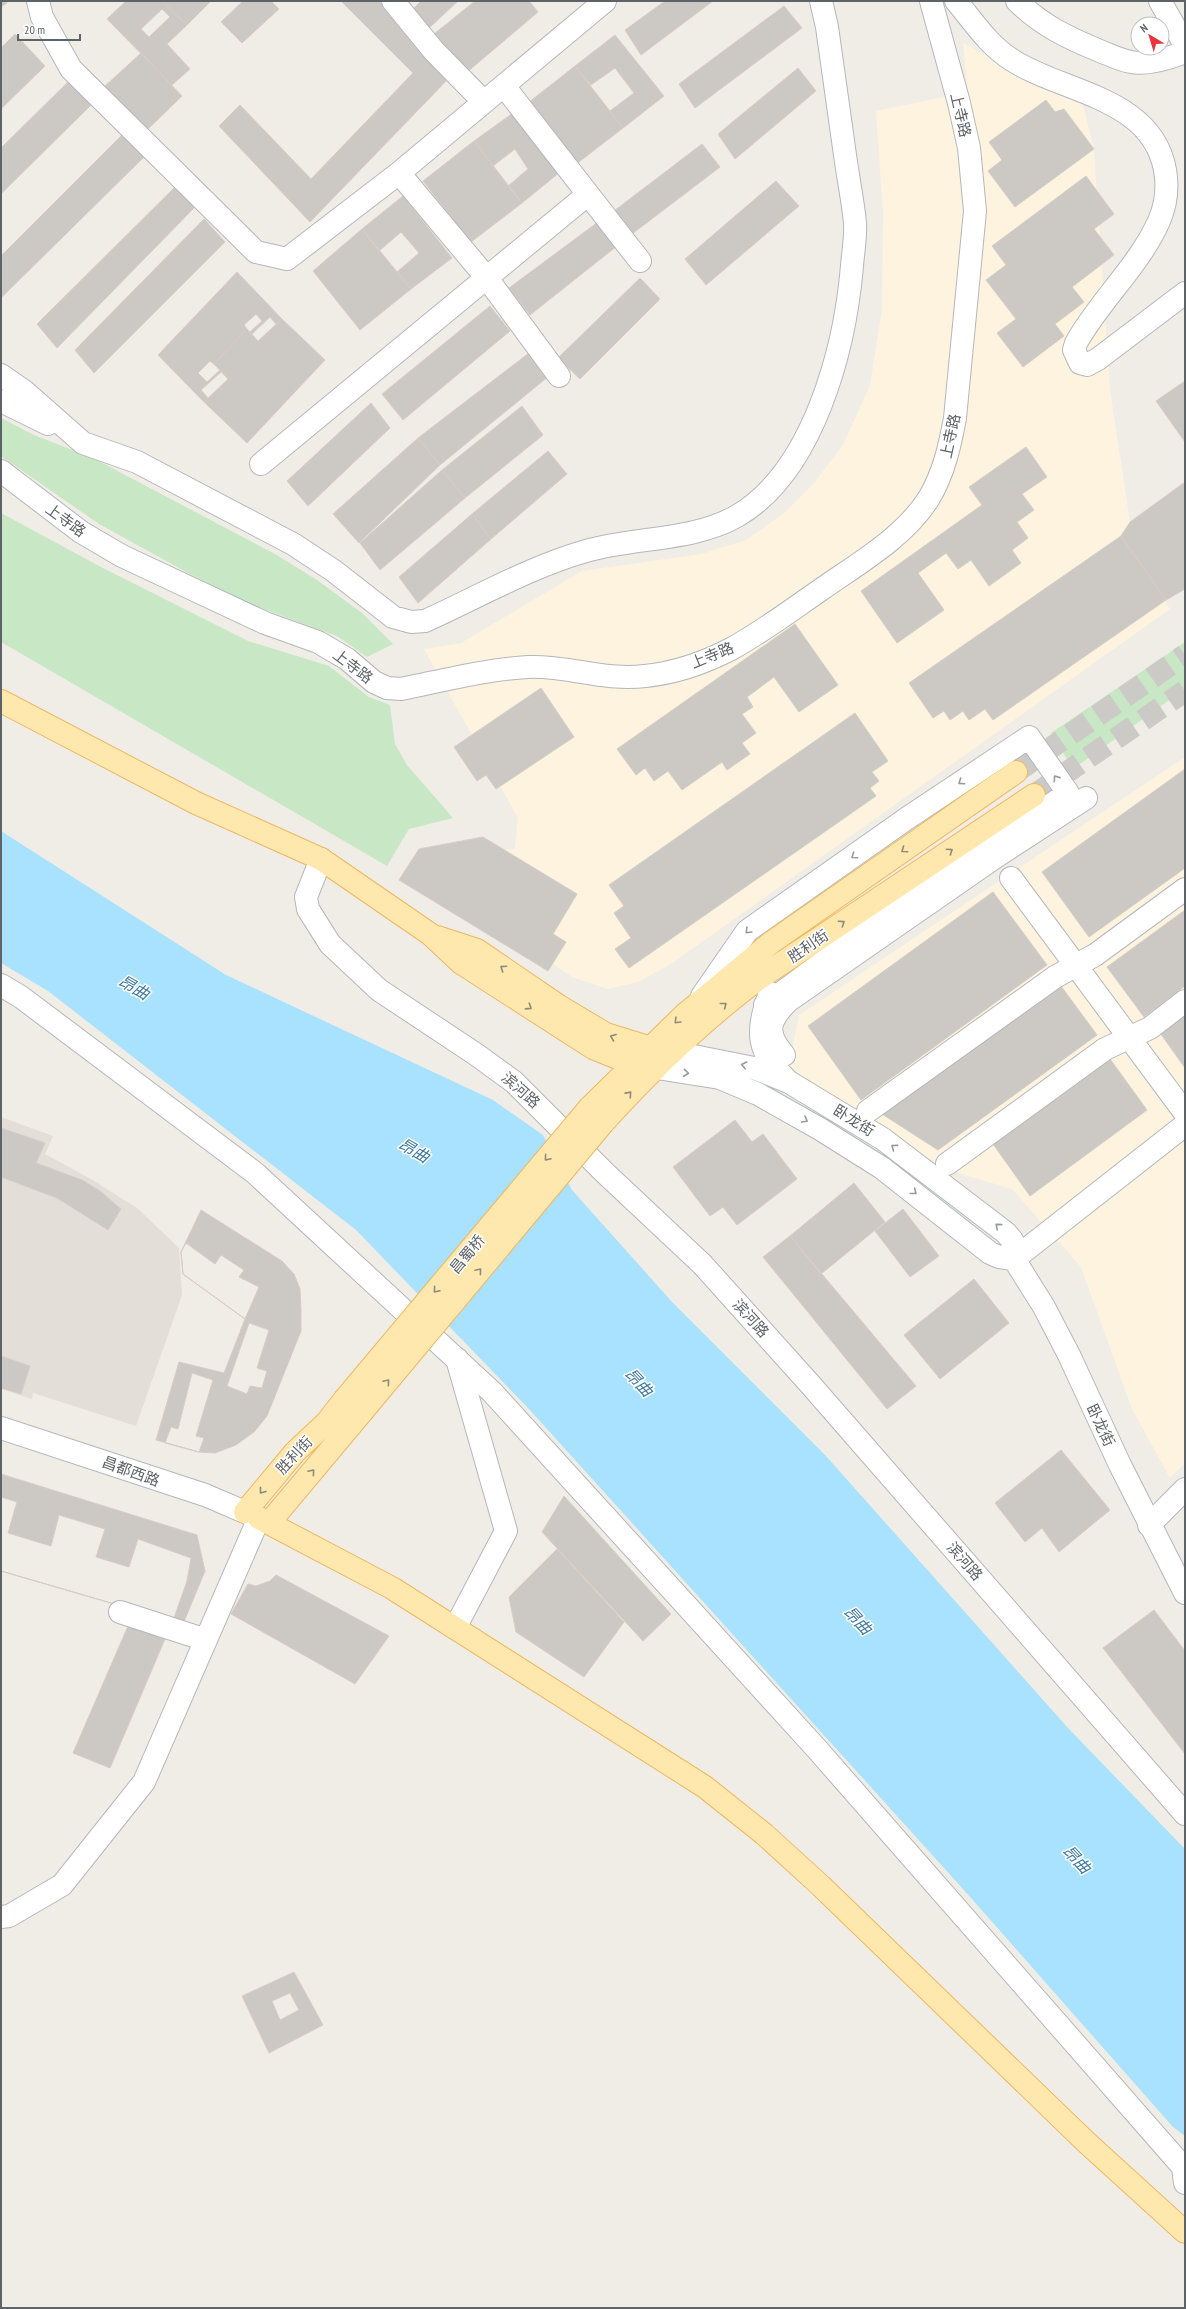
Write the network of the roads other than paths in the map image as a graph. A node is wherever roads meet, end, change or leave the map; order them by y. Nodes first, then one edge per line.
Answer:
1 (38, 1) edge
2 (393, 1) edge
3 (605, 1) edge
4 (821, 1) edge
5 (931, 1) edge
6 (956, 1) edge
7 (1017, 1) edge
8 (1160, 1) edge
9 (1185, 45) edge
10 (1185, 52) edge
11 (504, 86) junction
12 (484, 102) junction
13 (399, 173) junction
14 (587, 195) junction
15 (640, 261) dead end
16 (486, 276) junction
17 (1185, 293) edge
18 (1, 375) edge
19 (559, 376) dead end
20 (1, 401) edge
21 (83, 443) junction
22 (261, 464) dead end
23 (1, 471) edge
24 (1, 701) edge
25 (1016, 772) tunnel mouth
26 (1034, 795) tunnel mouth
27 (1086, 798) dead end
28 (321, 859) junction
29 (1011, 878) dead end
30 (1185, 889) edge
31 (430, 934) junction
32 (794, 956) junction
33 (1076, 966) junction
34 (1, 985) edge
35 (1185, 1001) edge
36 (698, 1003) junction
37 (765, 1006) junction
38 (1129, 1039) junction
39 (651, 1048) junction
40 (672, 1051) junction
41 (784, 1055) dead end
42 (633, 1064) junction
43 (654, 1069) junction
44 (789, 1082) junction
45 (868, 1111) dead end
46 (1185, 1113) edge
47 (596, 1115) junction
48 (1185, 1125) edge
49 (947, 1164) dead end
50 (1014, 1259) junction
51 (457, 1359) junction
52 (344, 1400) joint
53 (362, 1412) joint
54 (1, 1428) edge
55 (1185, 1489) edge
56 (258, 1518) junction
57 (1149, 1525) junction
58 (1185, 1593) edge
59 (120, 1612) dead end
60 (455, 1628) junction
61 (206, 1640) junction
62 (1185, 1814) edge
63 (1, 1917) edge
64 (1185, 2183) edge
65 (1185, 2232) edge

1 - 13 street
2 - 12 street
3 - 11 street
4 - 21 street
5 - 23 street, 上寺路
6 - 17 street
7 - 10 street
8 - 9 street
11 - 12 street
11 - 14 street
12 - 13 street
13 - 16 street
14 - 15 street
14 - 16 street
16 - 19 street
16 - 22 street
18 - 21 street
20 - 21 street
24 - 28 main road
25 -> 36 main road, 胜利街
32 -> 26 main road, 胜利街
27 - 41 street
28 - 31 main road
28 - 62 street, 滨河路
29 - 33 street
30 - 33 street
39 -> 31 main road
31 -> 42 main road
32 - 37 street
40 -> 32 main road, 胜利街
33 - 38 street
33 - 45 street
34 - 51 street
35 - 38 street
37 -> 36 street
36 -> 39 main road, 胜利街
37 - 44 street
38 - 46 street
38 - 49 street
39 - 40 street, 卧龙街
39 - 42 main road, 胜利街
40 - 43 main road, 胜利街
44 -> 40 street, 卧龙街
42 - 43 street, 卧龙街
42 - 47 main road, 胜利街
47 -> 43 main road, 胜利街
43 -> 50 street, 卧龙街
50 -> 44 street, 卧龙街
47 -> 52 main road, 昌蜀桥, bridge
53 -> 47 main road, 昌蜀桥, bridge
48 - 50 street
50 - 57 street, 卧龙街
51 - 60 street
51 - 64 street
52 -> 56 main road, 胜利街
56 -> 53 main road, 胜利街
54 - 56 street, 昌都西路
55 - 57 street
56 - 60 main road
56 - 61 street
57 - 58 street, 卧龙街
59 - 61 street
60 - 65 main road
61 - 63 street

